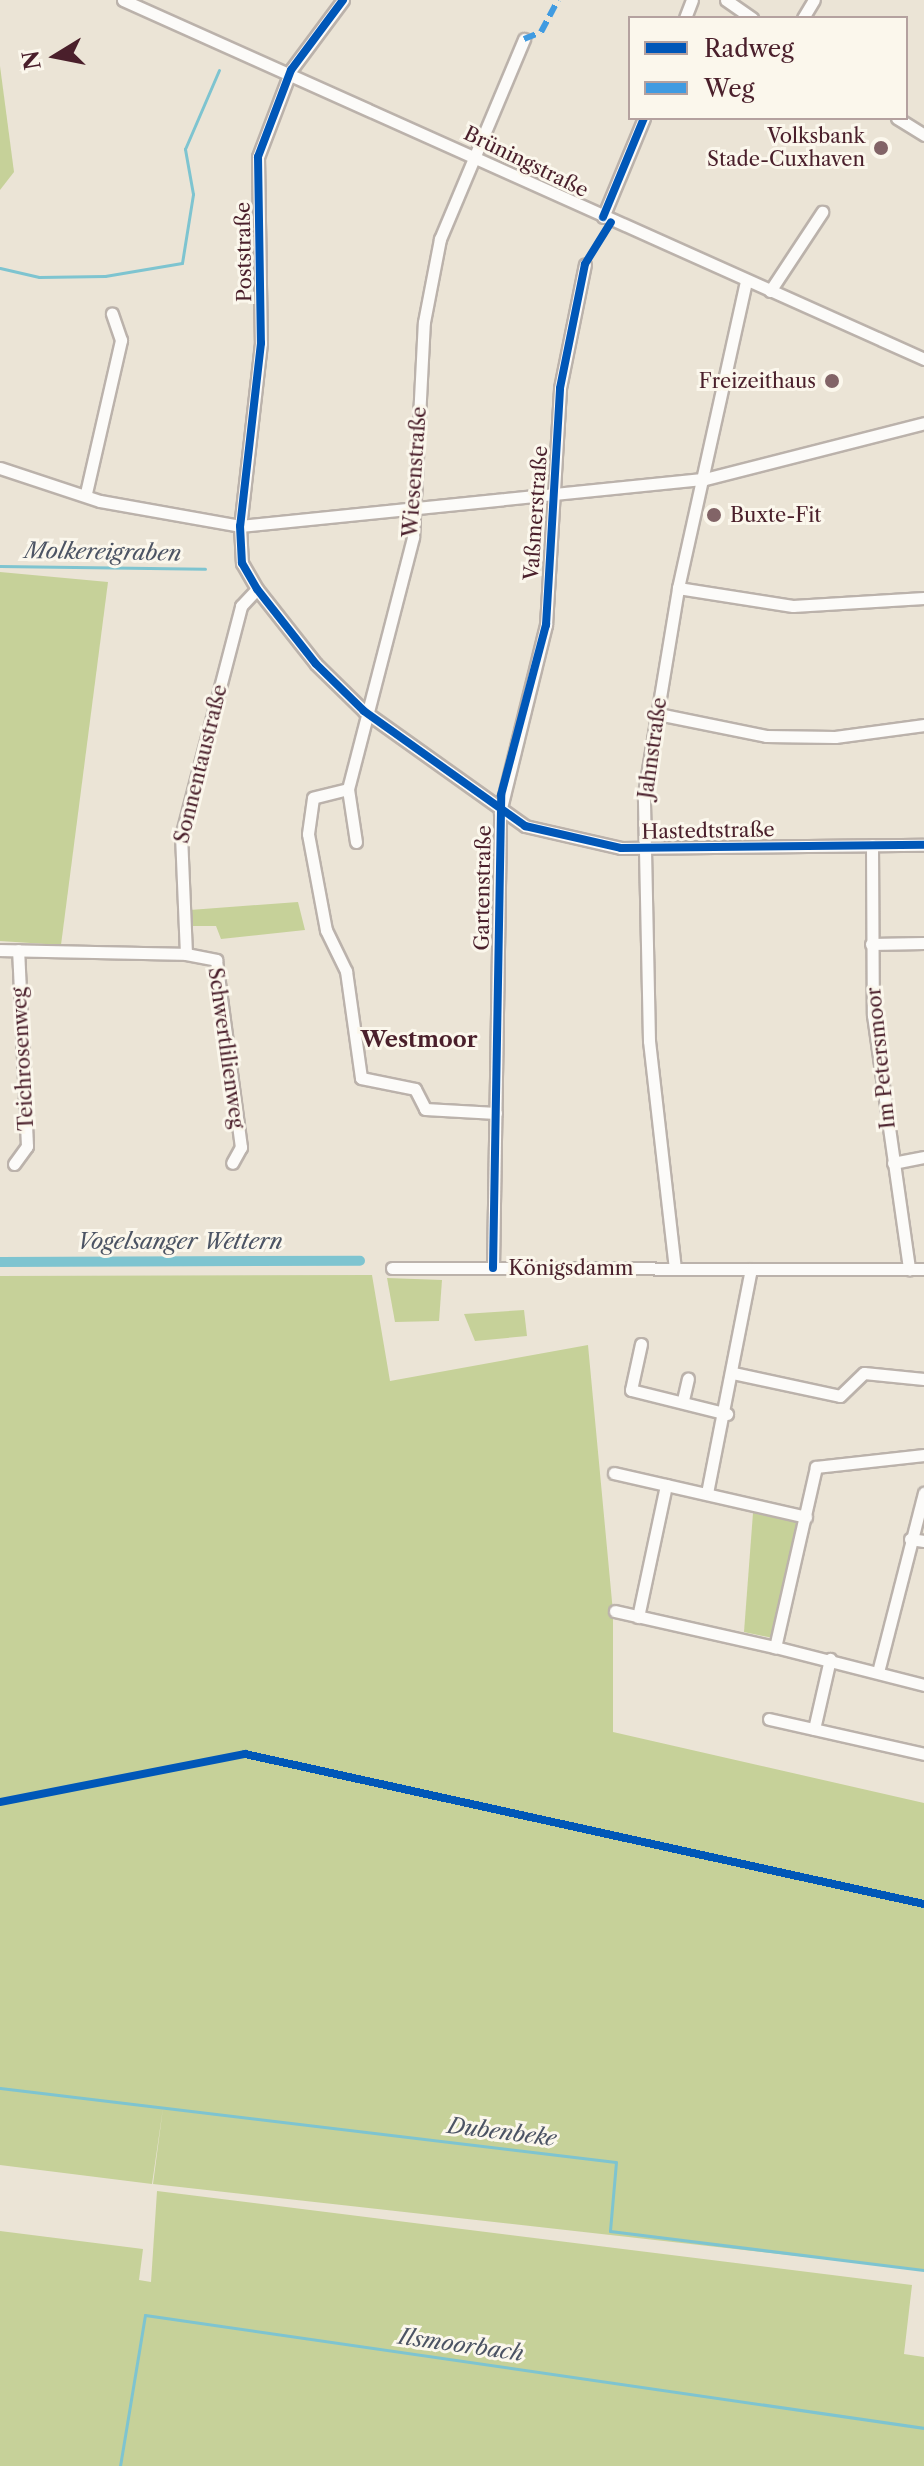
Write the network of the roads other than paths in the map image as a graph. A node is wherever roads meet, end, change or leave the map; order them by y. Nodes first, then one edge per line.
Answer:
1 (123, 0) edge
2 (343, 0) edge
3 (726, 0) edge
4 (749, 16) edge
5 (524, 39) dead end
6 (291, 70) junction
7 (643, 120) edge
8 (900, 120) edge
9 (924, 135) edge
10 (471, 153) junction
11 (822, 212) dead end
12 (603, 217) junction
13 (585, 264) dead end
14 (746, 282) junction
15 (770, 291) junction
16 (112, 314) dead end
17 (924, 359) edge
18 (924, 423) edge
19 (0, 468) edge
20 (705, 479) junction
21 (86, 493) junction
22 (553, 497) junction
23 (414, 503) junction
24 (240, 526) junction
25 (678, 588) junction
26 (257, 589) junction
27 (924, 598) edge
28 (364, 711) junction
29 (658, 714) junction
30 (924, 725) edge
31 (348, 789) junction
32 (500, 812) junction
33 (356, 842) dead end
34 (872, 845) junction
35 (924, 845) edge
36 (646, 847) junction
37 (924, 943) edge
38 (871, 944) junction
39 (0, 950) edge
40 (18, 950) junction
41 (186, 954) junction
42 (496, 1113) junction
43 (924, 1157) edge
44 (232, 1163) dead end
45 (893, 1163) junction
46 (14, 1164) dead end
47 (392, 1268) dead end
48 (493, 1268) junction
49 (675, 1269) junction
50 (751, 1269) junction
51 (909, 1269) junction
52 (924, 1269) edge
53 (641, 1344) dead end
54 (733, 1373) junction
55 (688, 1379) dead end
56 (924, 1379) edge
57 (683, 1400) junction
58 (727, 1414) junction
59 (924, 1455) edge
60 (614, 1473) dead end
61 (666, 1485) junction
62 (707, 1493) junction
63 (924, 1493) edge
64 (806, 1517) junction
65 (910, 1539) junction
66 (924, 1541) edge
67 (615, 1611) dead end
68 (638, 1617) junction
69 (775, 1647) junction
70 (830, 1659) junction
71 (878, 1672) junction
72 (924, 1685) edge
73 (769, 1719) dead end
74 (814, 1729) junction
75 (924, 1752) edge

1 - 6 street, Brüningstraße
2 - 6 street, Poststraße
3 - 4 street
5 - 10 street, Wiesenstraße
6 - 10 street, Brüningstraße
6 - 24 street, Poststraße
7 - 12 street
8 - 9 street
10 - 12 street, Brüningstraße
10 - 23 street, Wiesenstraße
11 - 15 street
12 - 14 street, Brüningstraße
13 - 22 street, Vaßmerstraße
14 - 15 street, Brüningstraße
14 - 20 street, Jahnstraße
15 - 17 street, Brüningstraße
16 - 21 street
18 - 20 street
19 - 21 street
20 - 22 street
20 - 25 street, Jahnstraße
21 - 24 street
22 - 23 street
22 - 32 street, Vaßmerstraße
23 - 24 street
23 - 28 street, Wiesenstraße
24 - 26 street, Gartenstraße
25 - 27 street
25 - 29 street, Jahnstraße
26 - 28 street, Gartenstraße
26 - 41 street, Sonnentaustraße
28 - 31 street, Wiesenstraße
28 - 32 street, Gartenstraße
29 - 30 street
29 - 36 street, Jahnstraße
31 - 33 street, Wiesenstraße
31 - 42 street
32 - 36 street, Hastedtstraße
32 - 42 street, Gartenstraße
34 - 35 street, Hastedtstraße
34 - 36 street, Hastedtstraße
34 - 38 street, Im Petersmoor
36 - 49 street, Jahnstraße
37 - 38 street
38 - 45 street, Im Petersmoor
39 - 40 street
40 - 41 street
40 - 46 street, Teichrosenweg
41 - 44 street, Schwertlilienweg
42 - 48 street, Gartenstraße
43 - 45 street
45 - 51 street, Im Petersmoor
47 - 48 street, Königsdamm
48 - 49 street, Königsdamm
49 - 50 street, Königsdamm
50 - 51 street, Königsdamm
50 - 54 street
51 - 52 street, Königsdamm
53 - 57 street
54 - 56 street
54 - 58 street
55 - 57 street
57 - 58 street
58 - 62 street
59 - 64 street
60 - 61 street
61 - 62 street
61 - 68 street
62 - 64 street
63 - 65 street
64 - 69 street
65 - 66 street
65 - 71 street
67 - 68 street
68 - 69 street
69 - 70 street
70 - 71 street
70 - 74 street
71 - 72 street
73 - 74 street
74 - 75 street

